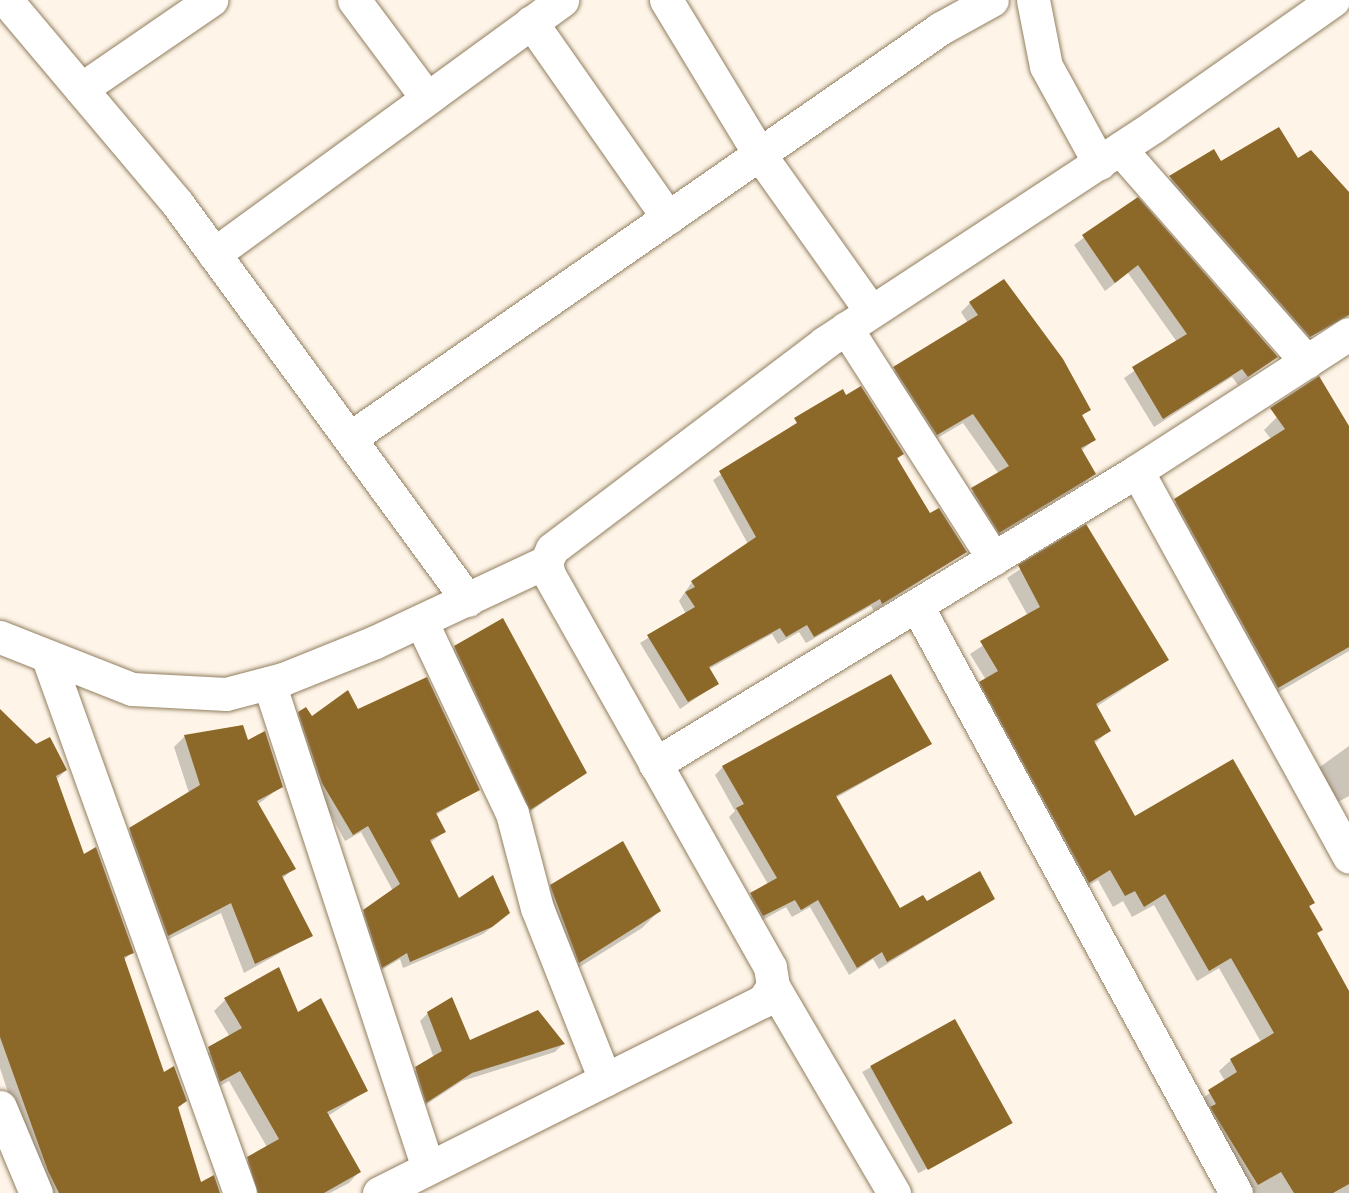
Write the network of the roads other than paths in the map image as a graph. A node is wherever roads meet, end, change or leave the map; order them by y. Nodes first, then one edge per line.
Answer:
1 (6, 0) edge
2 (211, 0) edge
3 (354, 0) edge
4 (562, 0) edge
5 (666, 0) edge
6 (992, 0) edge
7 (1034, 0) edge
8 (1333, 0) edge
9 (531, 22) junction
10 (81, 89) junction
11 (427, 98) junction
12 (760, 155) junction
13 (1110, 156) junction
14 (668, 218) junction
15 (214, 254) junction
16 (859, 320) junction
17 (1349, 334) edge
18 (1307, 362) junction
19 (350, 438) junction
20 (1137, 471) junction
21 (994, 559) junction
22 (546, 562) junction
23 (468, 600) junction
24 (917, 606) junction
25 (422, 623) junction
26 (0, 637) edge
27 (48, 658) junction
28 (269, 683) junction
29 (655, 764) junction
30 (1349, 856) edge
31 (773, 986) junction
32 (605, 1080) junction
33 (0, 1107) edge
34 (428, 1168) junction
35 (36, 1193) edge
36 (240, 1193) edge
37 (379, 1193) edge
38 (894, 1193) edge
39 (1236, 1193) edge

1 - 10 street
2 - 10 street
3 - 11 street
4 - 9 street
5 - 12 street
6 - 12 street
7 - 13 street
8 - 13 street
9 - 11 street
9 - 14 street
10 - 15 street
11 - 15 street
12 - 14 street
12 - 16 street
13 - 16 street
13 - 18 street
14 - 19 street
15 - 19 street
16 - 21 street
16 - 22 street
17 - 18 street
18 - 20 street
19 - 23 street
20 - 21 street
20 - 30 street
21 - 24 street
22 - 23 street
22 - 29 street
23 - 25 street
24 - 29 street
24 - 39 street
25 - 28 street
25 - 32 street
26 - 27 street
27 - 28 street
27 - 36 street
28 - 34 street
29 - 31 street
31 - 32 street
31 - 38 street
32 - 34 street
33 - 35 street
34 - 37 street

